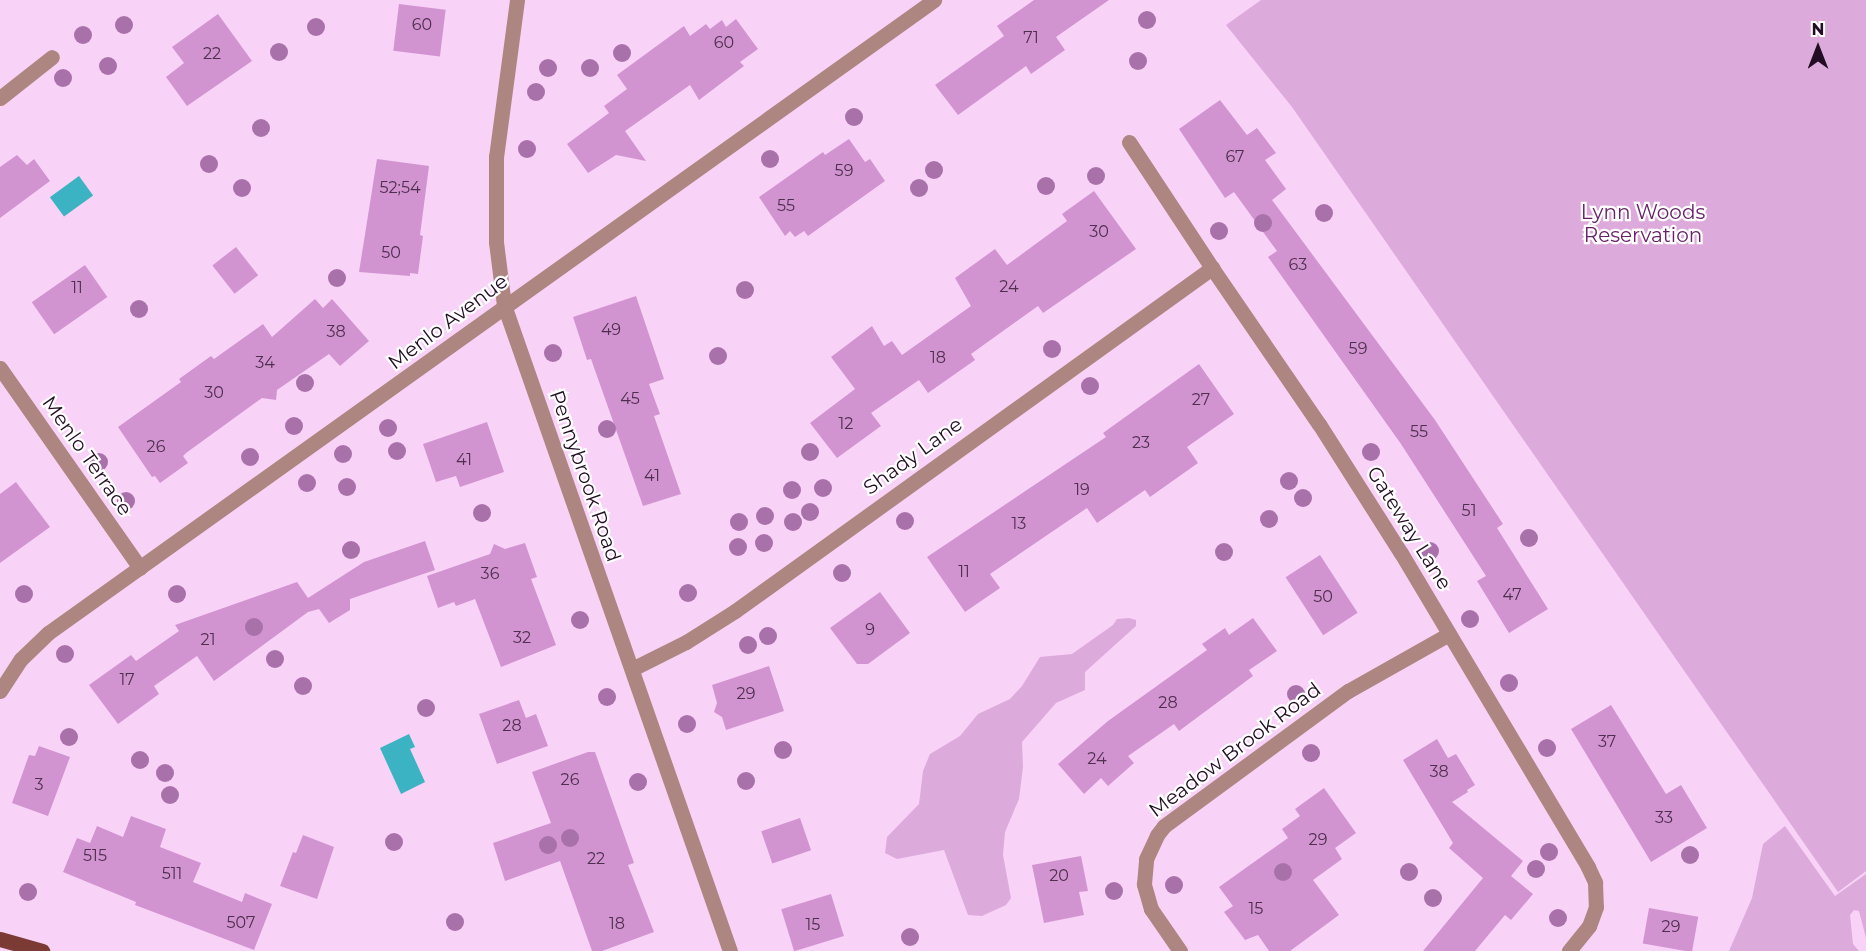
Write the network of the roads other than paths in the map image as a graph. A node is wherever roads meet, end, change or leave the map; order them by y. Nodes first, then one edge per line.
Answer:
1 (517, 0) edge
2 (934, 0) edge
3 (52, 57) dead end
4 (0, 98) edge
5 (1129, 142) dead end
6 (1212, 268) junction
7 (504, 306) junction
8 (0, 368) edge
9 (140, 568) junction
10 (1449, 634) junction
11 (632, 669) junction
12 (0, 691) edge
13 (0, 939) edge
14 (42, 951) edge
15 (730, 951) edge
16 (1180, 951) edge
17 (1569, 951) edge

1 - 7 street, Pennybrook Road
2 - 7 street, Menlo Avenue
3 - 4 street
5 - 6 street, Gateway Lane
6 - 10 street, Gateway Lane
6 - 11 street, Shady Lane
7 - 9 street, Menlo Avenue
7 - 11 street, Pennybrook Road
8 - 9 street, Menlo Terrace
9 - 12 street, Menlo Avenue
10 - 16 street, Meadow Brook Road
10 - 17 street, Gateway Lane
11 - 15 street, Pennybrook Road
13 - 14 main road

